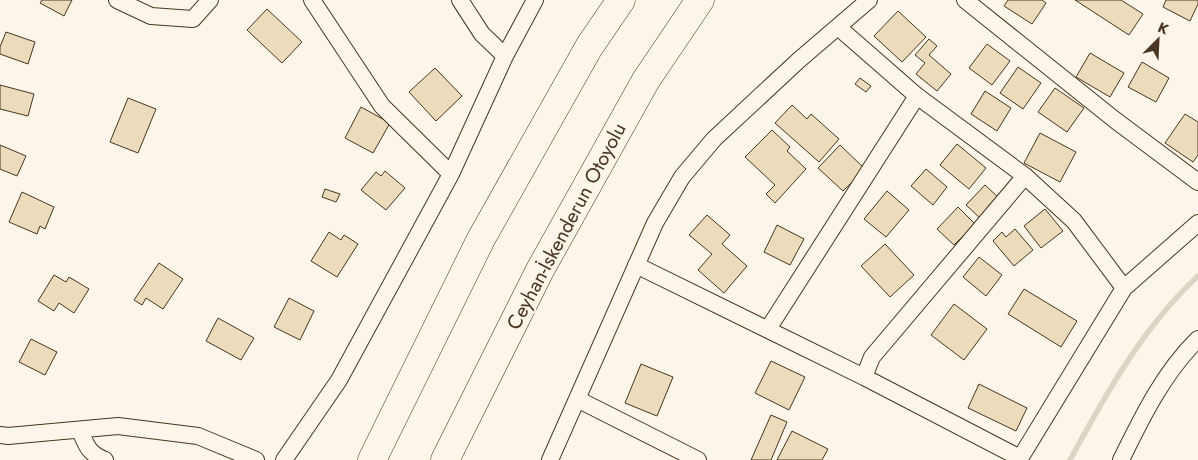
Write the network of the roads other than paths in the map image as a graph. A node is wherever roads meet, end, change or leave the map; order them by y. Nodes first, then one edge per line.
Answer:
1 (117, 0) edge
2 (210, 0) edge
3 (312, 0) edge
4 (460, 0) edge
5 (535, 0) edge
6 (621, 0) edge
7 (700, 0) edge
8 (868, 0) edge
9 (965, 0) edge
10 (838, 27) junction
11 (505, 56) junction
12 (917, 96) junction
13 (451, 174) junction
14 (1025, 176) junction
15 (1198, 182) edge
16 (1198, 224) edge
17 (636, 265) junction
18 (1124, 288) junction
19 (768, 329) junction
20 (1198, 339) edge
21 (864, 377) junction
22 (577, 399) junction
23 (80, 430) junction
24 (0, 435) edge
25 (1019, 459) edge
26 (105, 460) edge
27 (256, 460) edge
28 (284, 460) edge
29 (372, 460) edge
30 (446, 460) edge
31 (550, 460) edge
32 (698, 460) edge
33 (1121, 460) edge

1 - 2 street
3 - 13 street
4 - 11 street
5 - 11 street
6 - 29 highway
7 - 30 highway, Ceyhan-İskenderun Otoyolu
8 - 10 street
9 - 15 street
10 - 12 street
10 - 17 street
11 - 13 street
12 - 14 street
12 - 19 street
13 - 28 street
14 - 18 street
14 - 21 street
16 - 18 street
17 - 19 street
17 - 22 street
18 - 25 street
19 - 21 street
20 - 33 street
21 - 25 street
22 - 31 street
22 - 32 street
23 - 24 street
23 - 26 street
23 - 27 street

